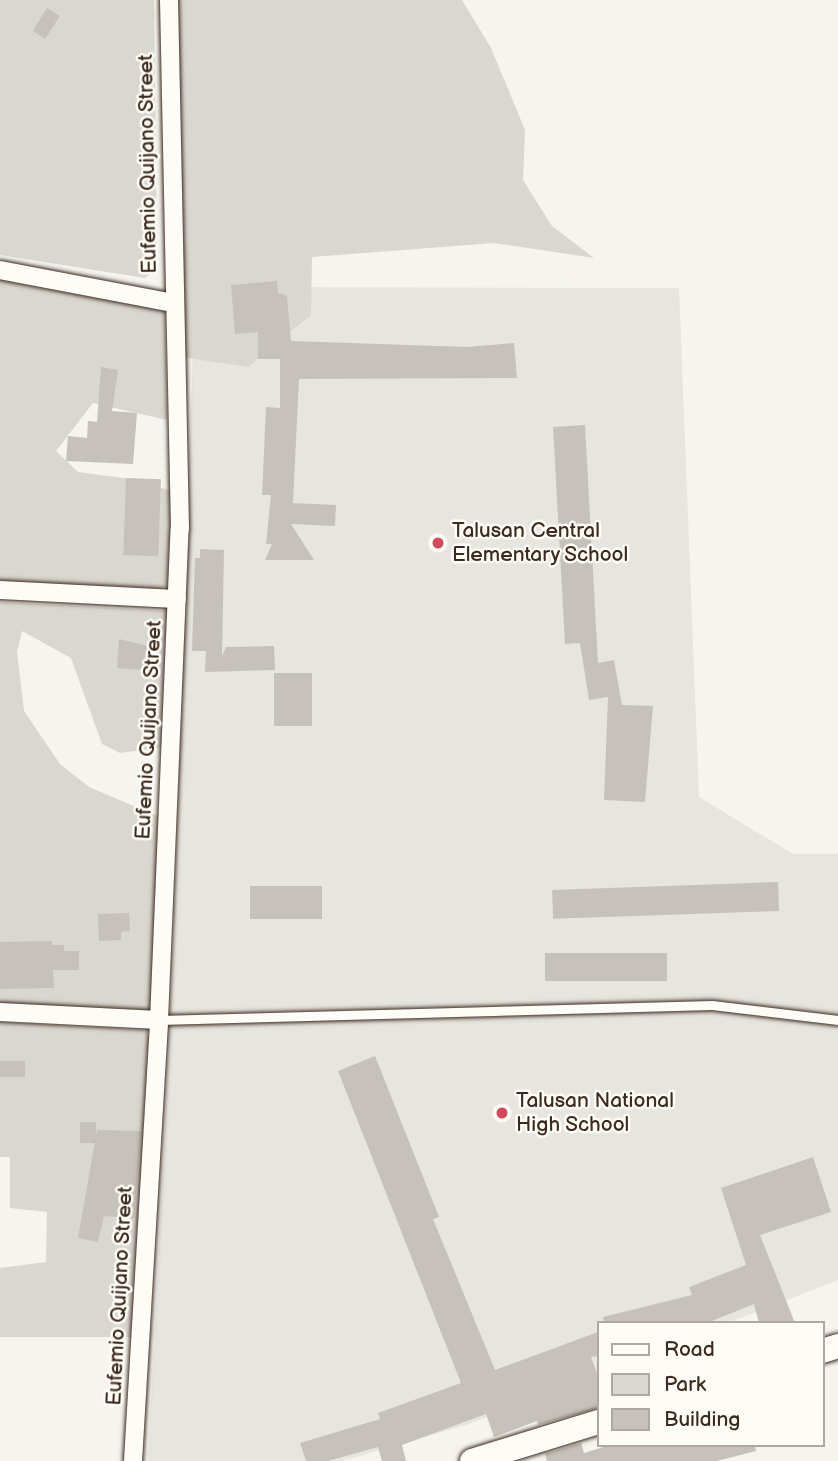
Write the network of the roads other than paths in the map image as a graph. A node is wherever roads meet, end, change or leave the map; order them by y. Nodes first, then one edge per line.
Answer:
1 (169, 0) edge
2 (0, 270) edge
3 (173, 303) junction
4 (0, 590) edge
5 (177, 599) junction
6 (0, 1012) edge
7 (159, 1020) junction
8 (838, 1020) edge
9 (596, 1423) edge
10 (133, 1461) edge
11 (472, 1461) edge

1 - 3 street, Eufemio Quijano Street
2 - 3 street
3 - 5 street, Eufemio Quijano Street
4 - 5 street
5 - 7 street, Eufemio Quijano Street
6 - 7 street
7 - 8 lane
7 - 10 street, Eufemio Quijano Street
9 - 11 main road

